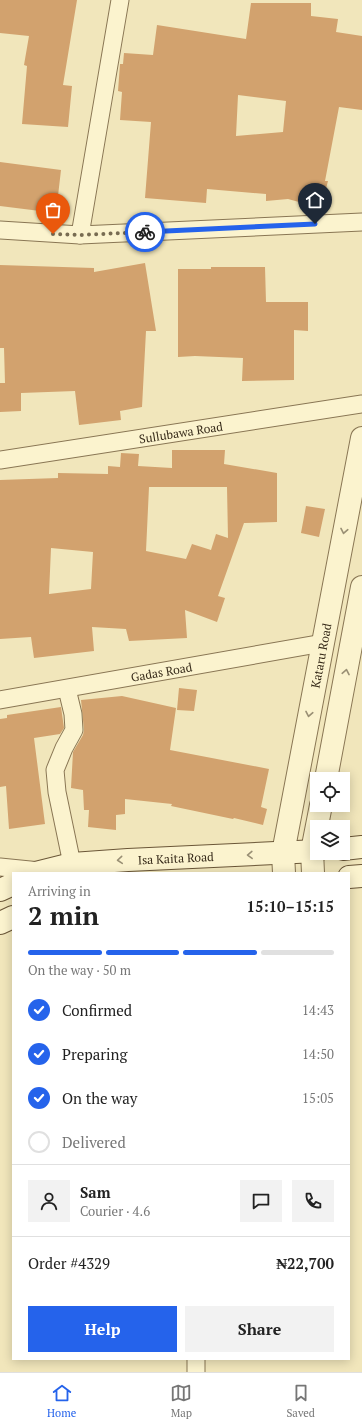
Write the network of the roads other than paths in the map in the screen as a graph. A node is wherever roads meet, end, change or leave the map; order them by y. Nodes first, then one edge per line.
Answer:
1 (120, 0) edge
2 (362, 222) edge
3 (0, 230) edge
4 (80, 235) junction
5 (362, 404) edge
6 (362, 438) edge
7 (0, 460) edge
8 (356, 502) edge
9 (362, 587) edge
10 (323, 643) junction
11 (67, 689) junction
12 (0, 700) edge
13 (327, 772) edge
14 (362, 847) edge
15 (350, 848) edge
16 (310, 853) edge
17 (314, 860) edge
18 (283, 863) edge
19 (72, 864) junction
20 (0, 867) edge
21 (38, 872) edge
22 (313, 872) edge
23 (362, 876) edge
24 (350, 877) edge
25 (12, 884) edge
26 (0, 890) edge
27 (12, 917) edge
28 (0, 923) edge
29 (196, 1360) edge
30 (196, 1372) edge

1 - 4 street
2 - 4 street
3 - 4 street
5 - 7 street, Sullubawa Road
6 - 8 street, Kataru Road
8 -> 10 street, Kataru Road
13 -> 9 street
10 - 11 street, Gadas Road
10 -> 18 street, Kataru Road
11 - 12 street, Gadas Road
11 - 19 street
14 - 15 street
16 - 18 street, Isa Kaita Road
17 - 22 street
18 -> 19 street, Isa Kaita Road
19 - 21 street, Isa Kaita Road
20 - 21 street
23 - 24 street
25 - 26 street
27 - 28 street
29 - 30 street

